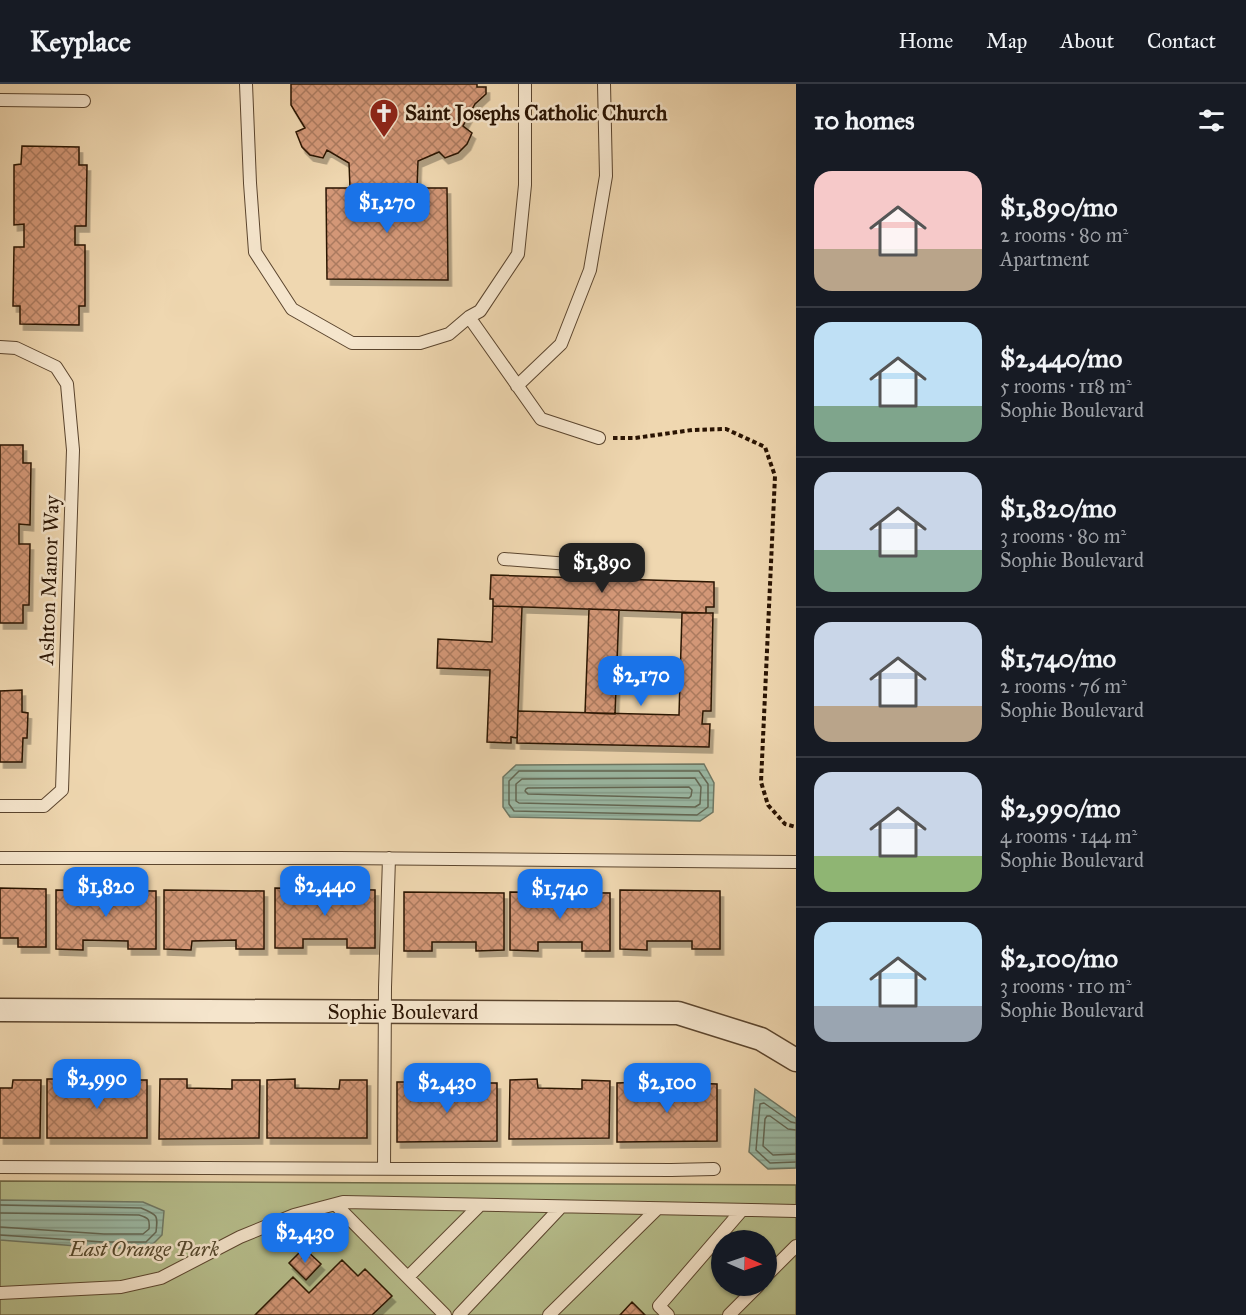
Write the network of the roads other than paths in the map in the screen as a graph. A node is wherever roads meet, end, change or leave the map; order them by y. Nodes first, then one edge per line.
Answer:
1 (246, 84) edge
2 (525, 84) edge
3 (604, 84) edge
4 (0, 100) edge
5 (84, 101) dead end
6 (469, 317) junction
7 (0, 347) edge
8 (517, 386) junction
9 (599, 438) road end
10 (504, 559) dead end
11 (595, 566) dead end
12 (0, 806) edge
13 (0, 858) edge
14 (389, 858) junction
15 (796, 862) edge
16 (0, 1010) edge
17 (385, 1012) junction
18 (796, 1060) edge
19 (0, 1167) edge
20 (384, 1169) junction
21 (714, 1169) dead end
22 (336, 1204) junction
23 (480, 1205) junction
24 (561, 1207) junction
25 (657, 1209) junction
26 (742, 1210) junction
27 (796, 1211) edge
28 (796, 1246) edge
29 (777, 1265) edge
30 (408, 1277) junction
31 (0, 1293) edge
32 (748, 1296) edge
33 (445, 1315) edge
34 (459, 1315) edge
35 (549, 1315) edge
36 (668, 1315) edge
37 (729, 1315) edge

1 - 6 lane
2 - 6 lane
3 - 8 lane
4 - 5 lane
6 - 8 lane
7 - 12 lane, Ashton Manor Way
8 - 9 lane
10 - 11 lane
13 - 14 lane
14 - 15 lane
14 - 17 lane
16 - 17 street, Sophie Boulevard
17 - 18 street, Sophie Boulevard
17 - 20 lane
19 - 20 lane
20 - 21 lane
22 - 23 lane
22 - 30 lane
22 - 31 lane
23 - 24 lane
23 - 30 lane
24 - 25 lane
24 - 34 lane
25 - 26 lane
25 - 35 lane
26 - 27 lane
26 - 36 lane
28 - 29 lane
30 - 33 lane
32 - 37 lane

